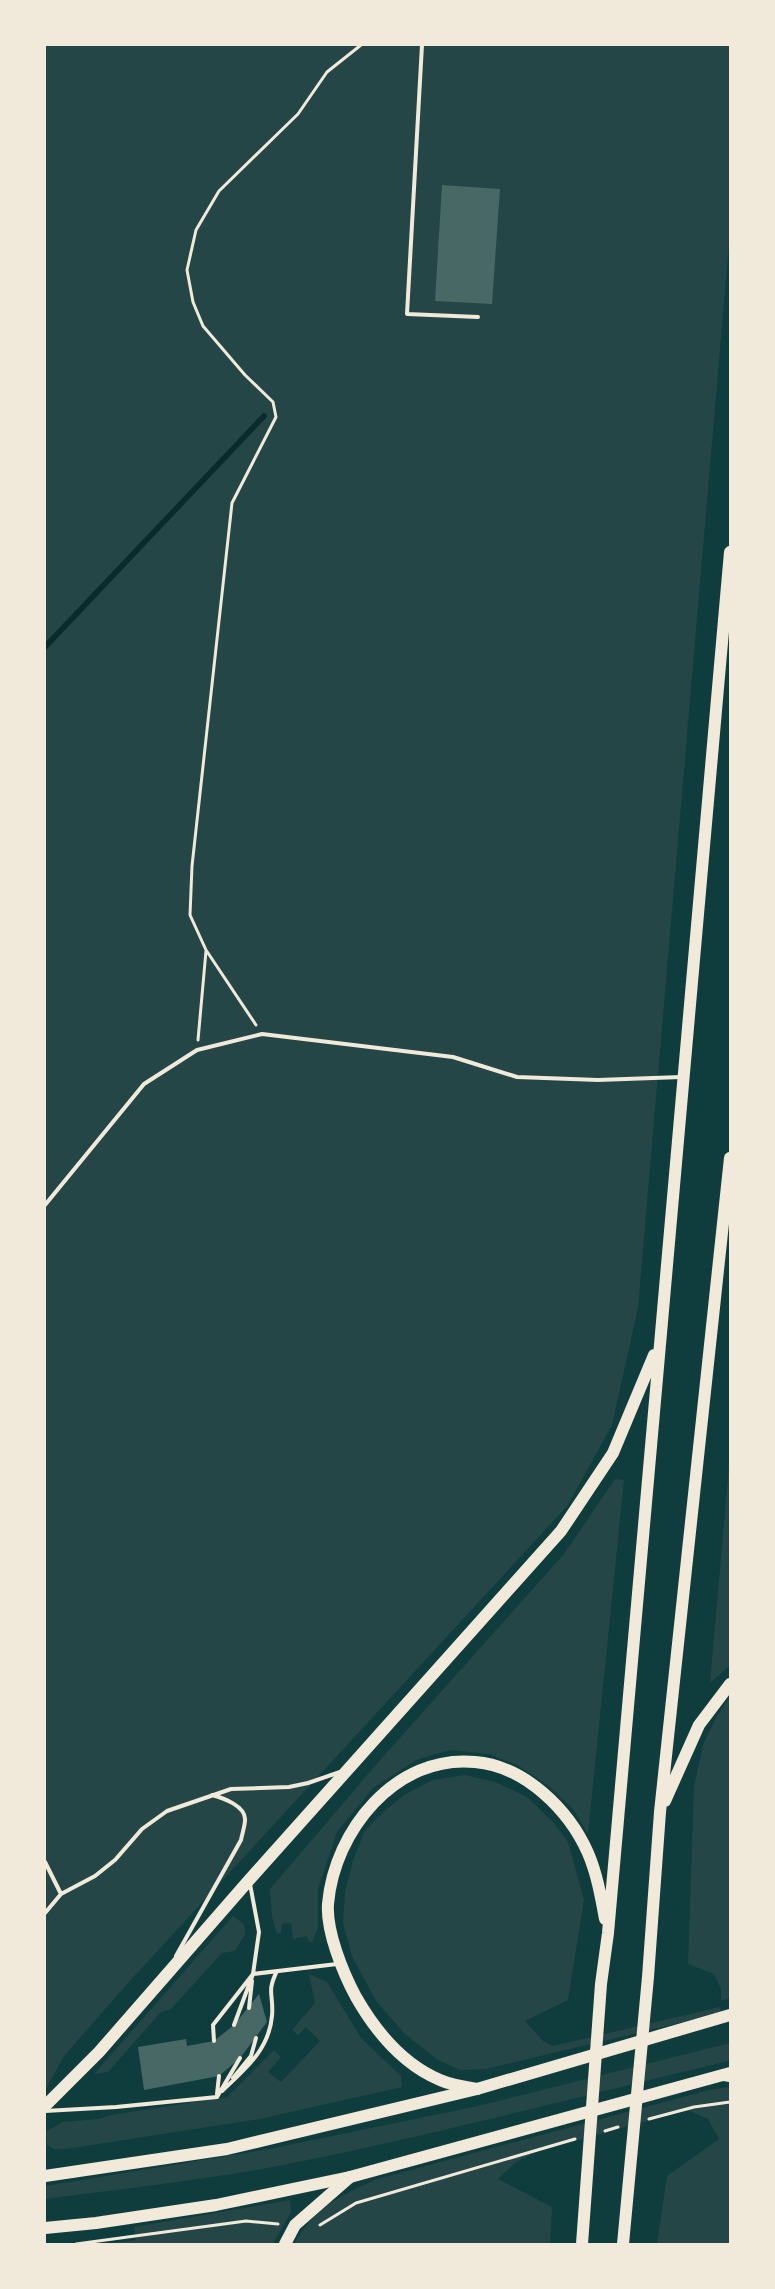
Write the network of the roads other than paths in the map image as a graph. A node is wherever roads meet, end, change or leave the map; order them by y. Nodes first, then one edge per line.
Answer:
1 (422, 45) edge
2 (478, 317) dead end
3 (730, 552) edge
4 (683, 1076) junction
5 (730, 1158) edge
6 (45, 1206) edge
7 (660, 1343) junction
8 (730, 1684) edge
9 (351, 1768) junction
10 (212, 1794) junction
11 (660, 1812) junction
12 (45, 1862) edge
13 (250, 1879) junction
14 (61, 1894) junction
15 (45, 1913) edge
16 (608, 1933) junction
17 (340, 1964) junction
18 (277, 1971) junction
19 (253, 1974) junction
20 (164, 1977) junction
21 (249, 2008) dead end
22 (730, 2015) edge
23 (234, 2025) dead end
24 (256, 2038) dead end
25 (214, 2041) dead end
26 (240, 2058) dead end
27 (728, 2075) edge
28 (219, 2076) dead end
29 (477, 2089) junction
30 (217, 2097) junction
31 (45, 2106) edge
32 (45, 2111) edge
33 (45, 2176) edge
34 (350, 2177) junction
35 (45, 2228) edge
36 (285, 2244) edge
37 (582, 2244) edge
38 (623, 2244) edge

1 - 2 lane
3 - 4 main road
4 - 6 lane
4 - 7 main road
5 - 11 main road
7 - 9 main road
7 - 16 main road
8 - 11 main road
9 - 10 lane
9 - 13 main road
10 - 14 lane
10 - 20 lane
11 - 38 main road
12 - 14 lane
13 - 19 lane
13 - 20 main road
14 - 15 lane
16 - 17 main road
16 - 37 main road
17 - 18 lane
17 - 29 main road
18 - 19 lane
18 - 30 lane
19 - 21 lane
19 - 23 lane
19 - 25 lane
20 - 31 main road
22 - 29 main road
24 - 30 lane
26 - 30 lane
27 - 34 main road
28 - 30 lane
29 - 33 main road
30 - 32 lane
34 - 35 main road
34 - 36 main road

